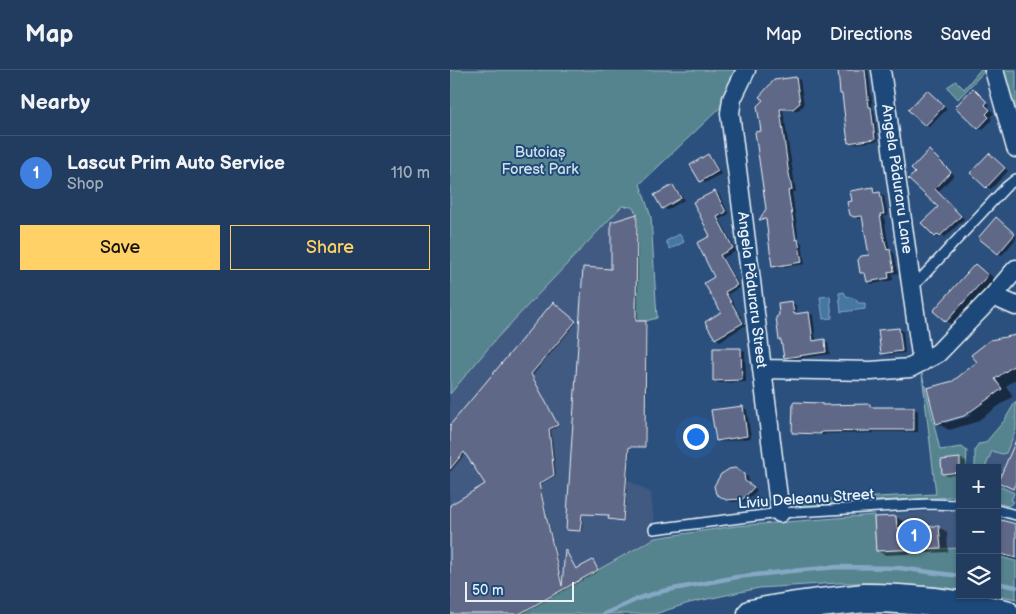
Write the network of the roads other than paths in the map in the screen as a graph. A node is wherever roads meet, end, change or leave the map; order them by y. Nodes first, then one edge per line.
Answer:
1 (746, 70) edge
2 (881, 70) edge
3 (994, 70) edge
4 (1016, 148) edge
5 (1016, 179) edge
6 (1016, 269) edge
7 (912, 288) junction
8 (993, 296) junction
9 (1016, 306) edge
10 (922, 362) junction
11 (762, 369) junction
12 (956, 505) edge
13 (1001, 511) edge
14 (780, 512) junction
15 (1016, 515) edge
16 (654, 529) dead end
17 (818, 603) junction
18 (1016, 610) edge
19 (752, 614) edge
20 (891, 614) edge
21 (969, 614) edge
22 (1005, 614) edge

1 - 11 street, Angela Păduraru Street
2 - 7 street, Angela Păduraru Lane
3 - 4 street
5 - 7 lane, Angela Păduraru Lane
6 - 8 street
7 - 10 street, Angela Păduraru Lane
8 - 9 street
8 - 10 street
10 - 11 street
11 - 14 street, Angela Păduraru Street
12 - 14 lane, Liviu Deleanu Street
13 - 15 lane
14 - 16 lane, Liviu Deleanu Street
17 - 18 highway
17 - 19 highway
17 - 20 highway
17 - 21 highway
17 - 22 highway

